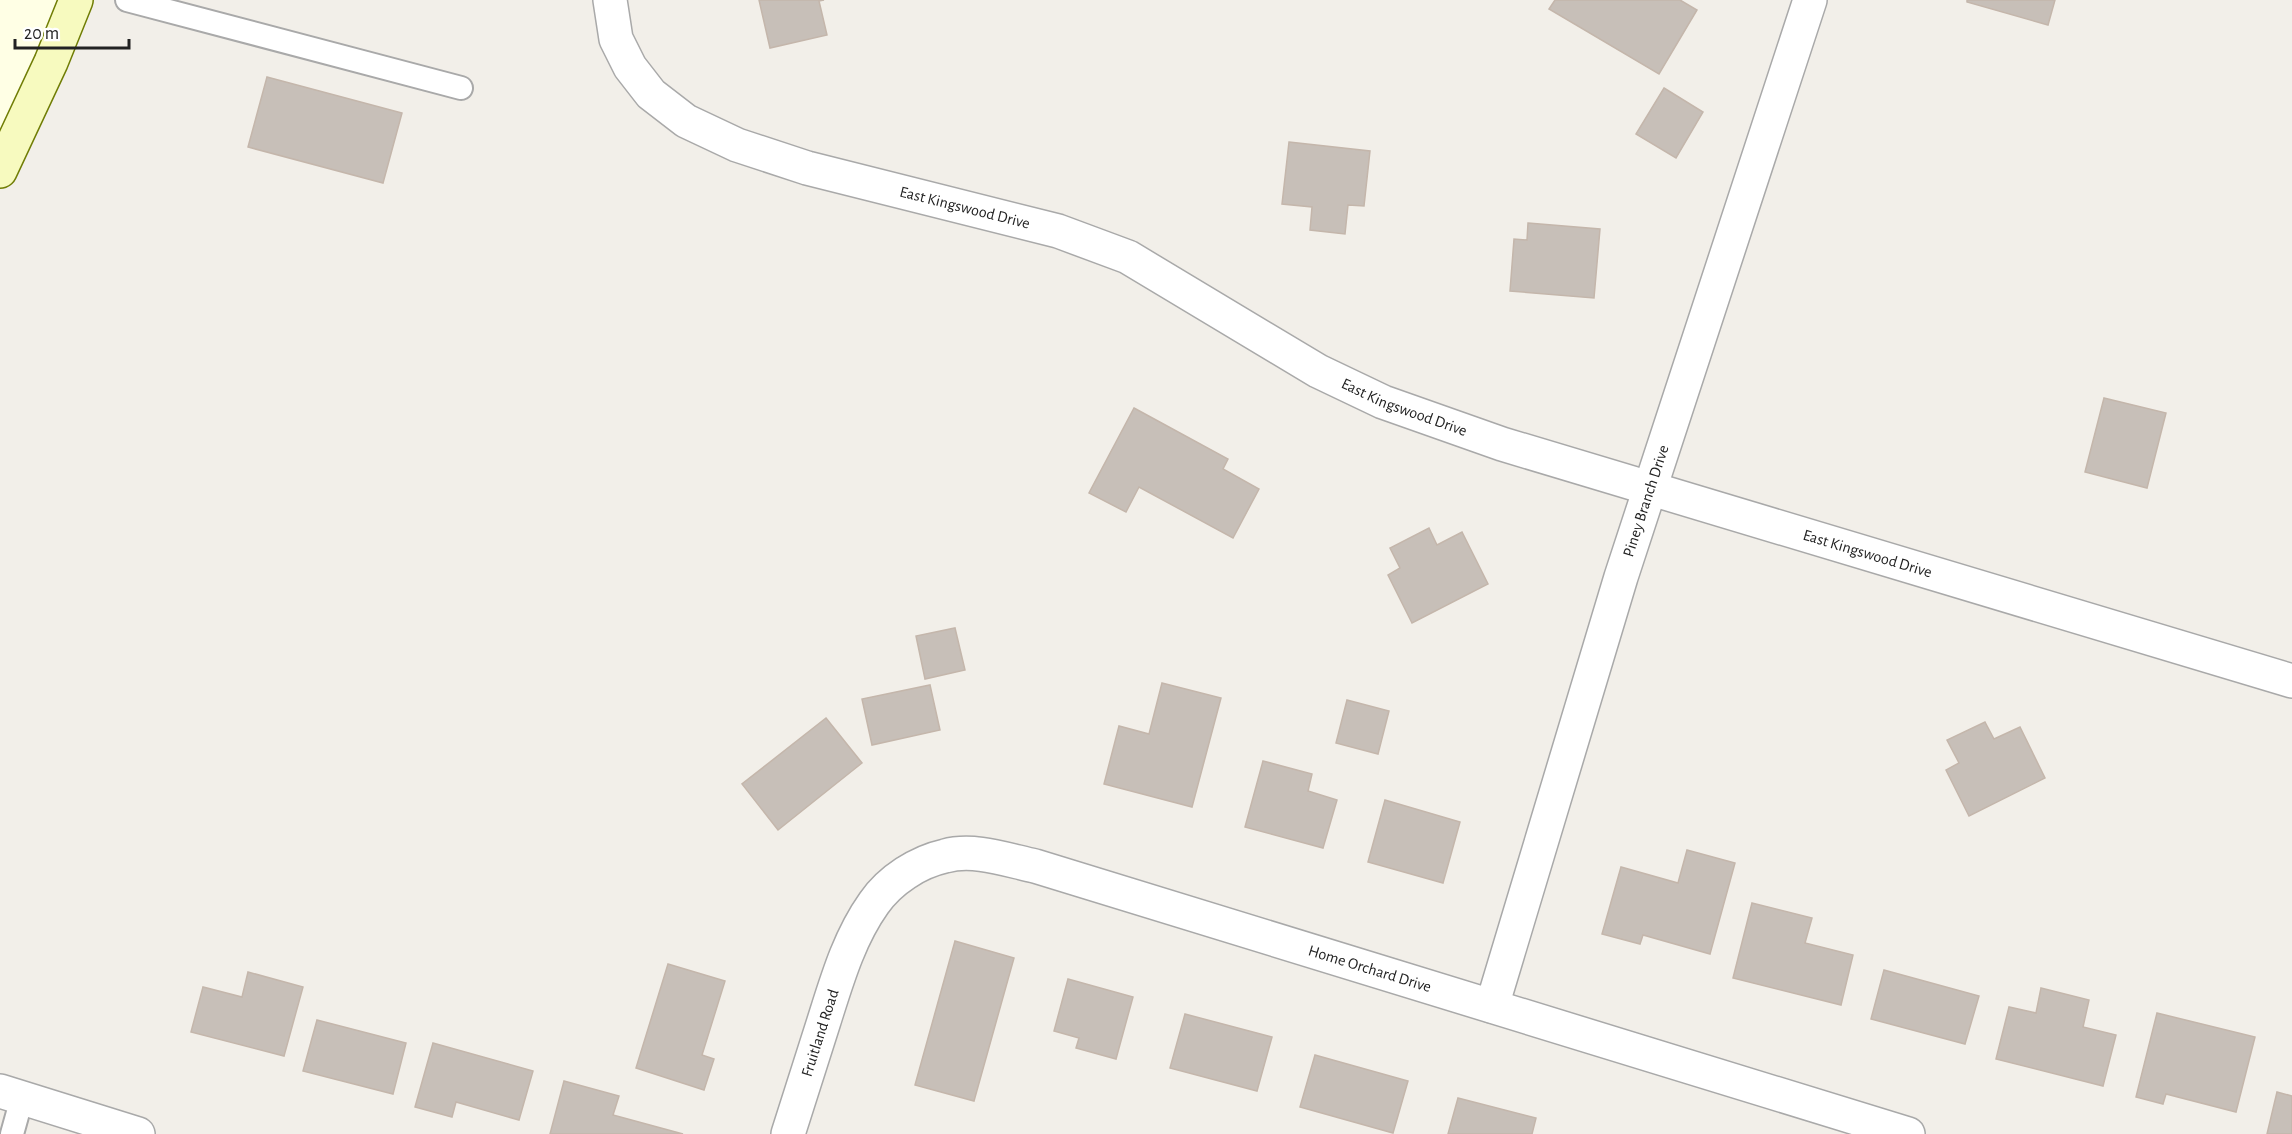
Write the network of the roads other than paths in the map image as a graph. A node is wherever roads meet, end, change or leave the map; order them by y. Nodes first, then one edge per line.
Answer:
1 (76, 0) edge
2 (127, 0) edge
3 (610, 0) edge
4 (1810, 0) edge
5 (461, 88) dead end
6 (0, 171) edge
7 (1650, 488) junction
8 (2292, 681) edge
9 (856, 932) joint
10 (1492, 1006) junction
11 (11, 1095) edge
12 (12, 1134) edge
13 (138, 1134) edge
14 (788, 1134) edge
15 (1908, 1134) edge

1 - 6 street
2 - 5 lane
3 - 7 street, East Kingswood Drive
4 - 7 street, Piney Branch Drive
7 - 8 street, East Kingswood Drive
7 - 10 street, Piney Branch Drive
9 - 10 street, Home Orchard Drive
9 - 14 street, Fruitland Road
10 - 15 street, Home Orchard Drive
11 - 12 lane
11 - 13 street

